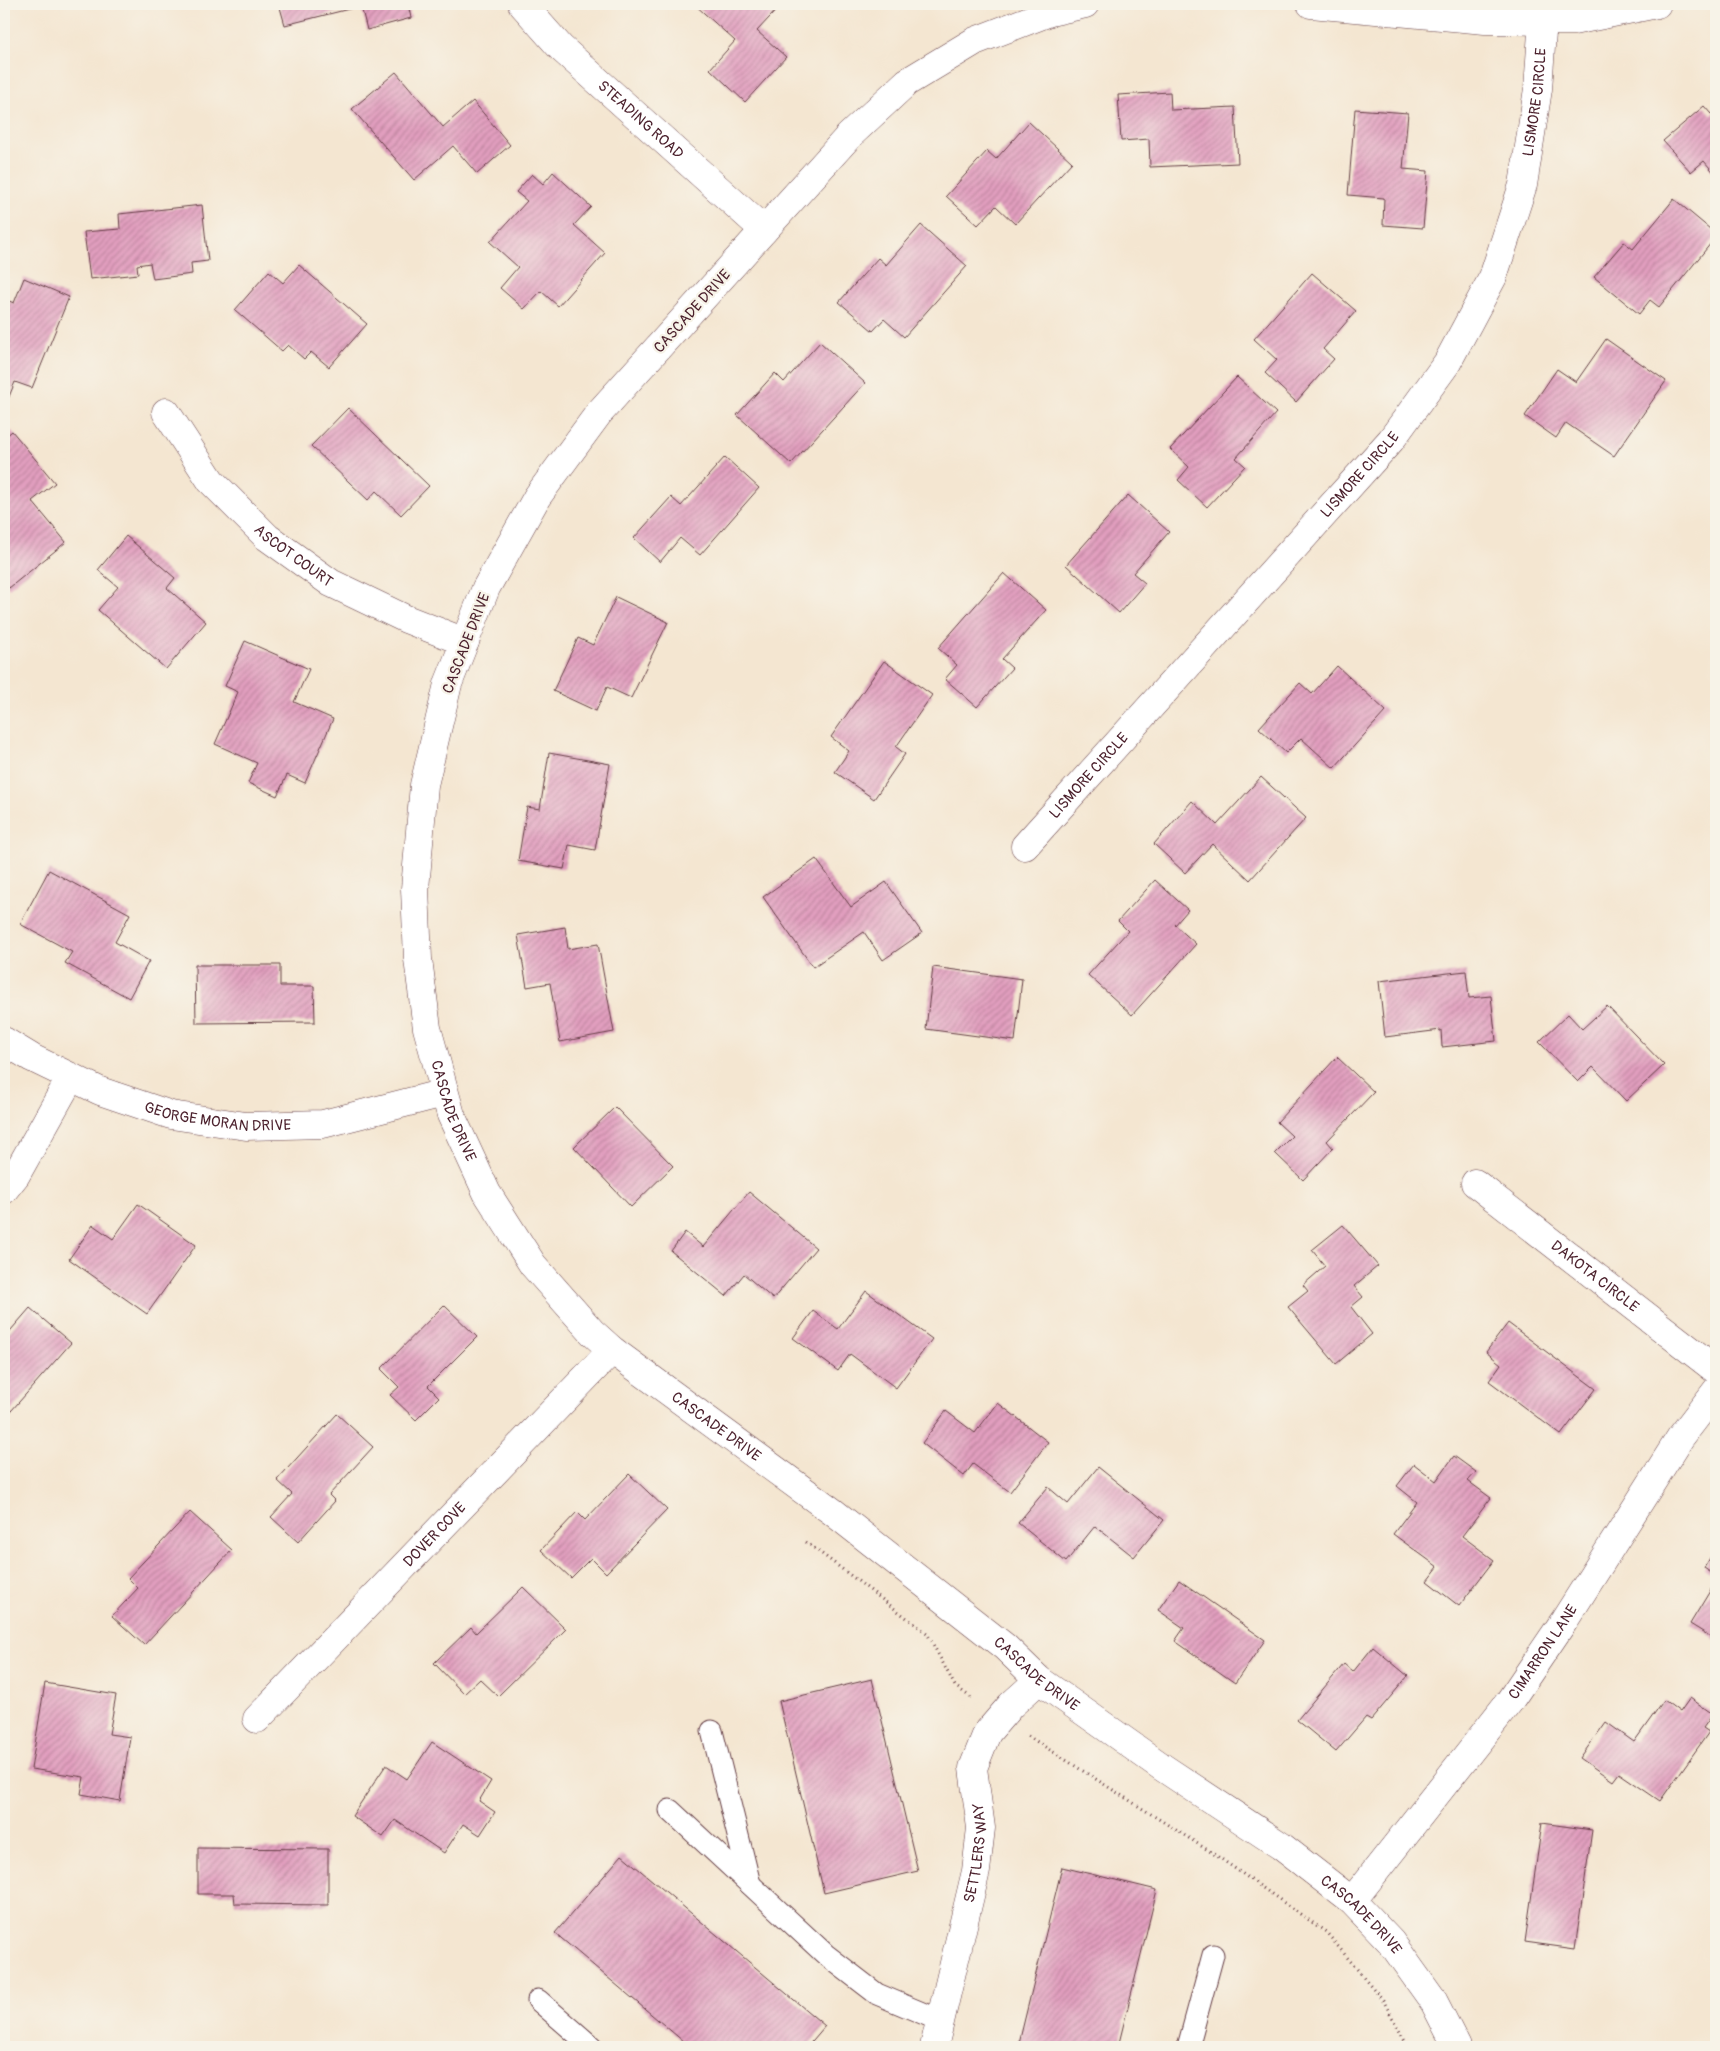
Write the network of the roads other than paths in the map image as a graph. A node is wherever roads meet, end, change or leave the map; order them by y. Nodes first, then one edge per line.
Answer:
1 (522, 4) edge
2 (1085, 4) edge
3 (1311, 4) edge
4 (1656, 4) edge
5 (1543, 12) edge
6 (764, 230) junction
7 (166, 412) dead end
8 (465, 642) junction
9 (1025, 846) dead end
10 (4, 1040) edge
11 (71, 1077) junction
12 (444, 1093) junction
13 (1475, 1183) dead end
14 (4, 1190) edge
15 (612, 1350) junction
16 (1716, 1370) edge
17 (1716, 1390) edge
18 (1039, 1680) junction
19 (257, 1719) dead end
20 (712, 1731) dead end
21 (670, 1810) dead end
22 (750, 1884) junction
23 (1352, 1900) junction
24 (1213, 1955) dead end
25 (538, 2000) dead end
26 (941, 2021) junction
27 (592, 2047) edge
28 (934, 2047) edge
29 (1188, 2047) edge
30 (1457, 2047) edge

1 - 6 street, STEADING ROAD
2 - 6 street, CASCADE DRIVE
3 - 5 street
4 - 5 street
5 - 9 street, LISMORE CIRCLE
6 - 8 street, CASCADE DRIVE
7 - 8 street, ASCOT COURT
8 - 12 street, CASCADE DRIVE
10 - 11 street, GEORGE MORAN DRIVE
11 - 12 street, GEORGE MORAN DRIVE
11 - 14 street
12 - 15 street, CASCADE DRIVE
13 - 16 street, DAKOTA CIRCLE
15 - 18 street, CASCADE DRIVE
15 - 19 street, DOVER COVE
17 - 23 street, CIMARRON LANE
18 - 23 street, CASCADE DRIVE
18 - 26 street, SETTLERS WAY
20 - 22 lane
21 - 22 lane
22 - 26 lane
23 - 30 street, CASCADE DRIVE
24 - 29 lane
25 - 27 lane
26 - 28 street, SETTLERS WAY

